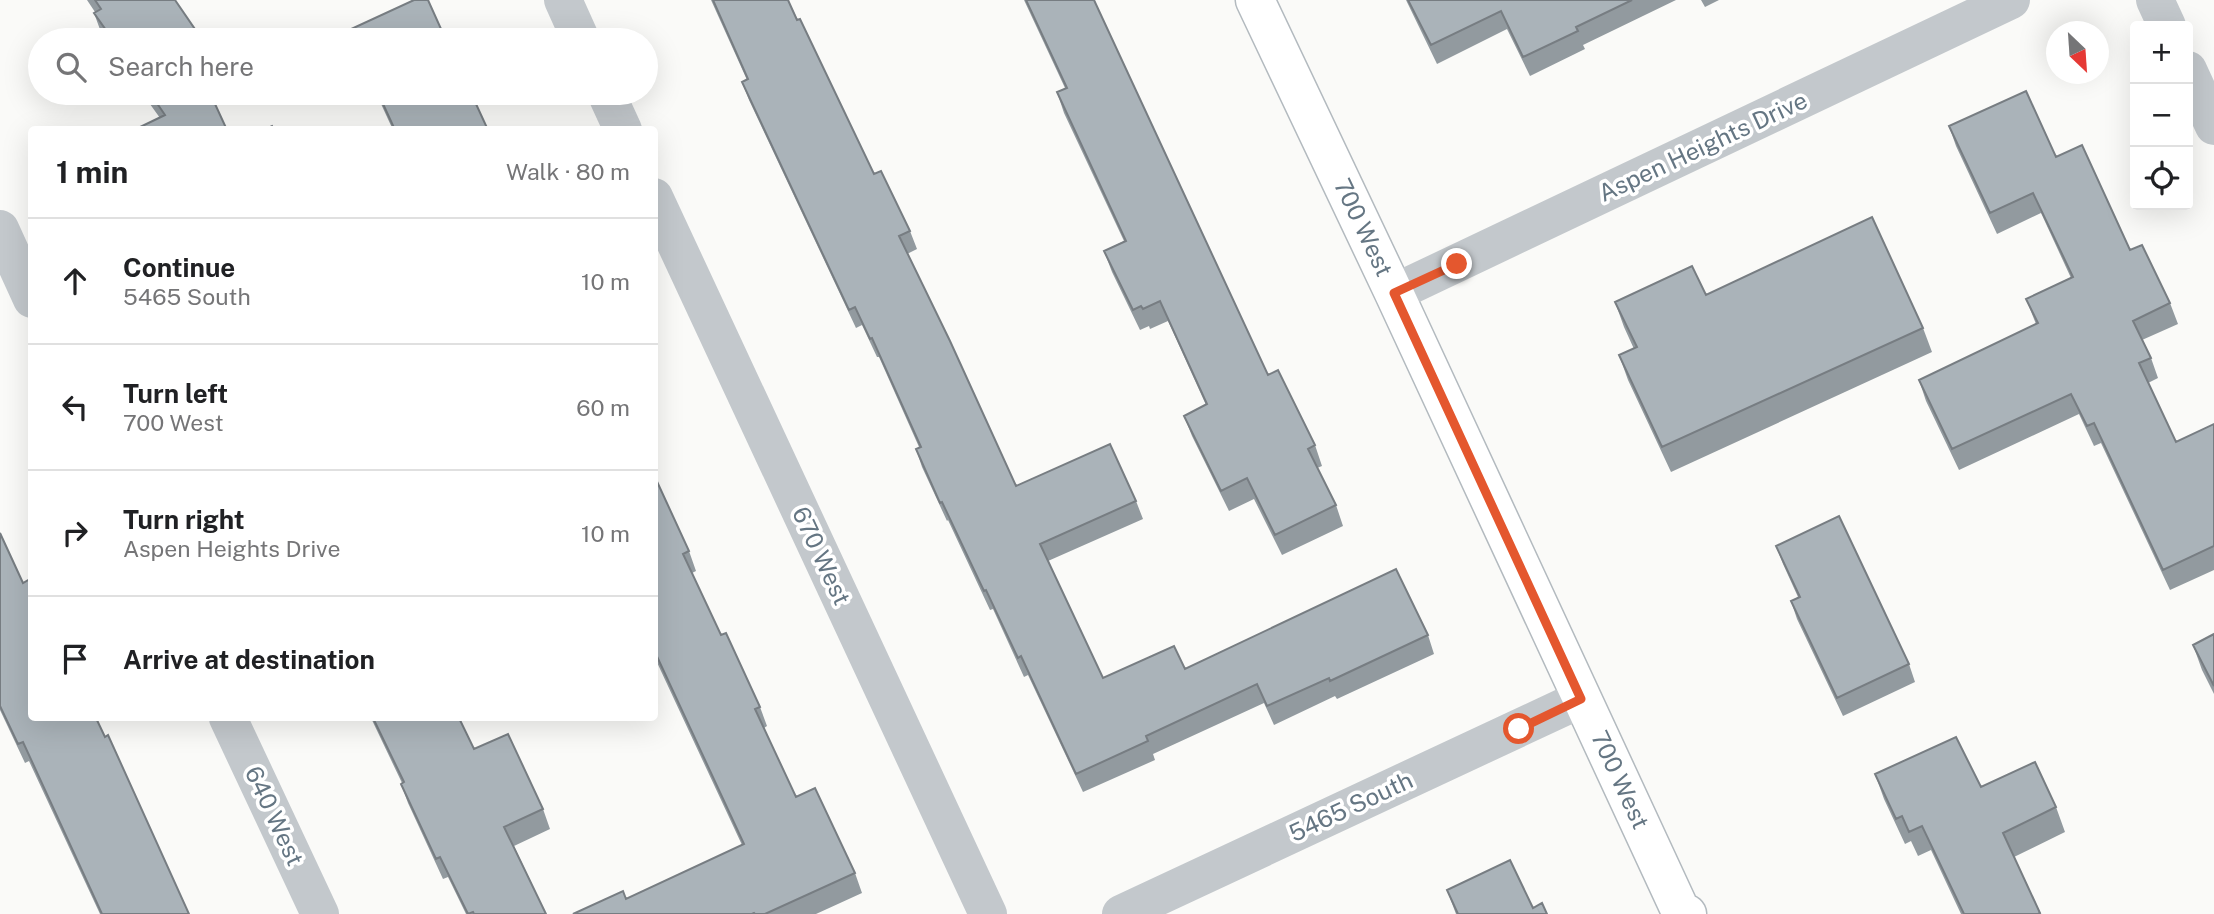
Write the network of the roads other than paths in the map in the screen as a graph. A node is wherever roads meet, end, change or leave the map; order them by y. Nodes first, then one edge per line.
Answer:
1 (563, 0) edge
2 (1255, 0) edge
3 (2011, 0) edge
4 (2155, 0) edge
5 (2165, 21) edge
6 (576, 28) edge
7 (2193, 81) edge
8 (612, 105) edge
9 (621, 126) edge
10 (2214, 126) edge
11 (658, 206) edge
12 (0, 229) edge
13 (28, 290) edge
14 (1394, 293) junction
15 (1581, 699) junction
16 (229, 721) edge
17 (1683, 913) edge
18 (320, 914) edge
19 (988, 914) edge
20 (1121, 914) edge

1 - 6 street
2 - 14 main road, 700 West
3 - 14 street, Aspen Heights Drive
4 - 5 street
7 - 10 street
8 - 9 street
11 - 19 street, 670 West
12 - 13 street
14 - 15 main road, 700 West
15 - 17 main road, 700 West
15 - 20 street, 5465 South
16 - 18 street, 640 West

